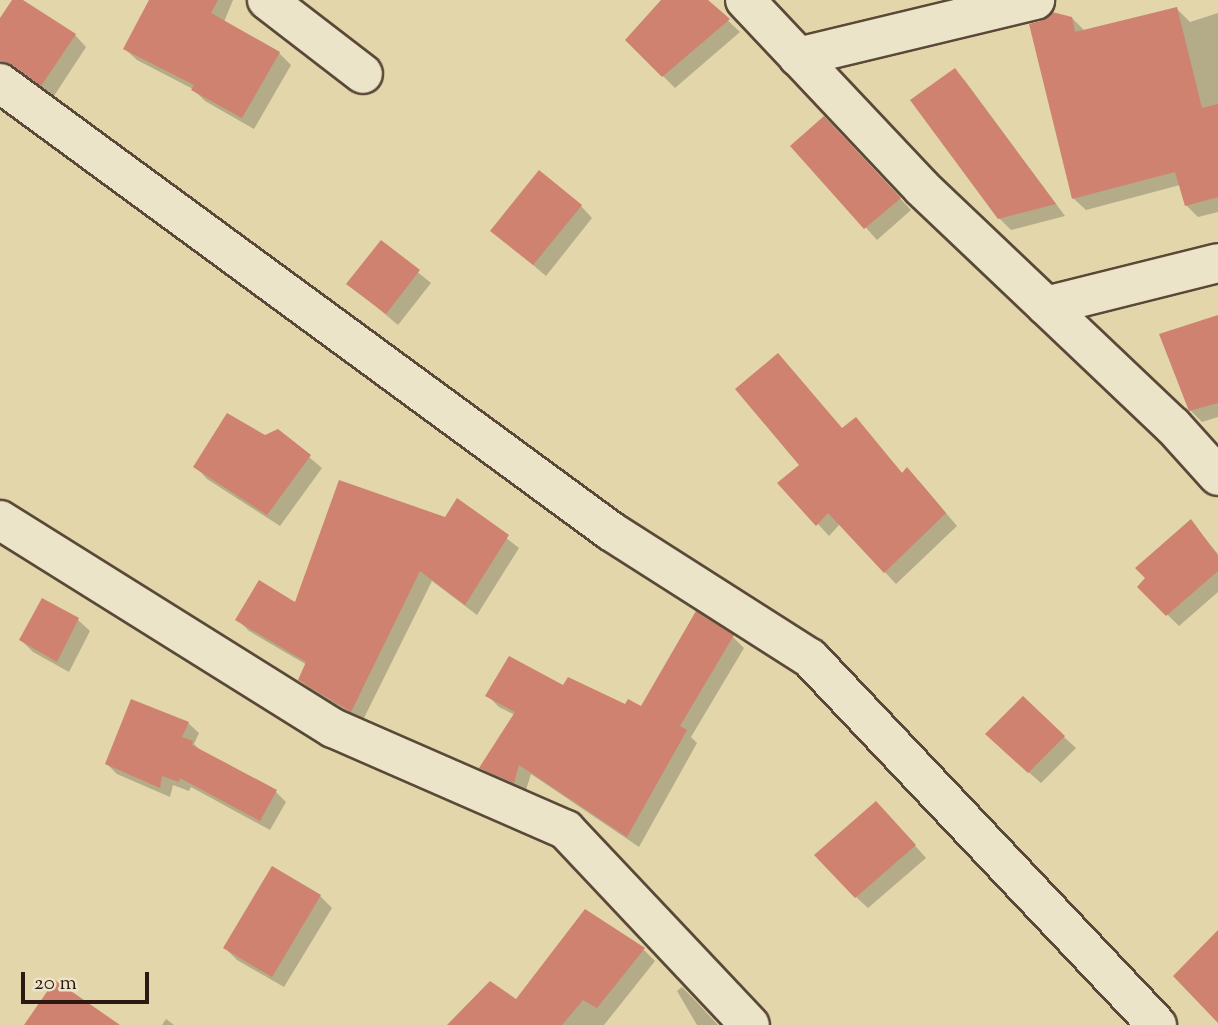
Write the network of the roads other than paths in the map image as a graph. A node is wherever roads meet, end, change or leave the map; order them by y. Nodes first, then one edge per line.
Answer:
1 (267, 0) edge
2 (745, 0) edge
3 (1035, 0) edge
4 (798, 57) junction
5 (363, 74) dead end
6 (0, 83) edge
7 (1218, 262) edge
8 (1046, 306) junction
9 (1218, 476) edge
10 (0, 520) edge
11 (750, 1025) edge
12 (1157, 1025) edge

1 - 5 street
2 - 4 street
3 - 4 street
4 - 8 street
6 - 12 street
7 - 8 street
8 - 9 street
10 - 11 street

